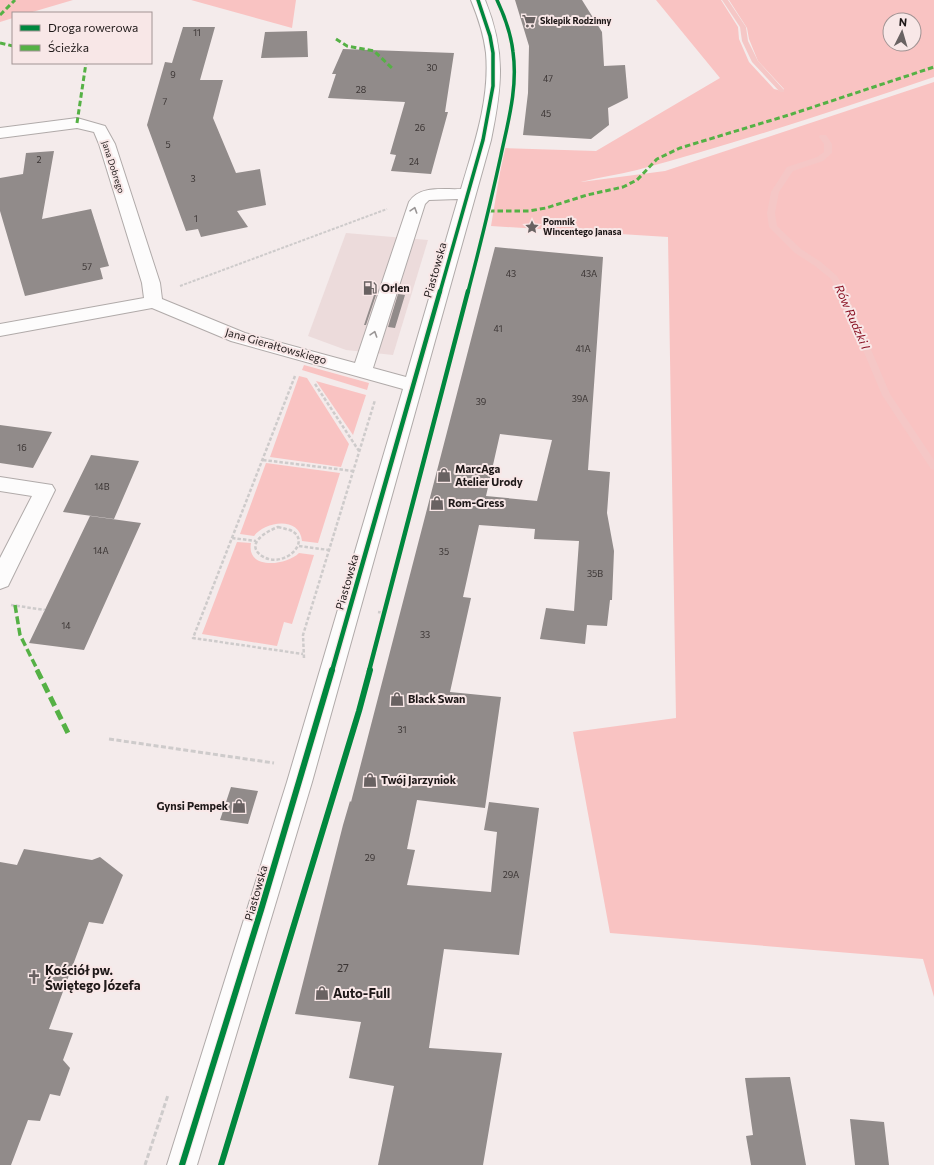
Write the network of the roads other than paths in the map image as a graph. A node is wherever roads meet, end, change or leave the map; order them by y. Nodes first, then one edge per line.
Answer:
1 (478, 0) edge
2 (0, 133) edge
3 (468, 194) junction
4 (154, 302) junction
5 (0, 330) edge
6 (362, 371) junction
7 (413, 384) junction
8 (0, 484) edge
9 (0, 580) edge
10 (182, 1165) edge

1 - 3 street, Piastowska
2 - 4 street, Jana Dobrego
6 -> 3 street
3 - 7 street, Piastowska
4 - 5 street
4 - 6 street, Jana Gierałtowskiego
6 - 7 street, Jana Gierałtowskiego
7 - 10 street, Piastowska
8 - 9 street

